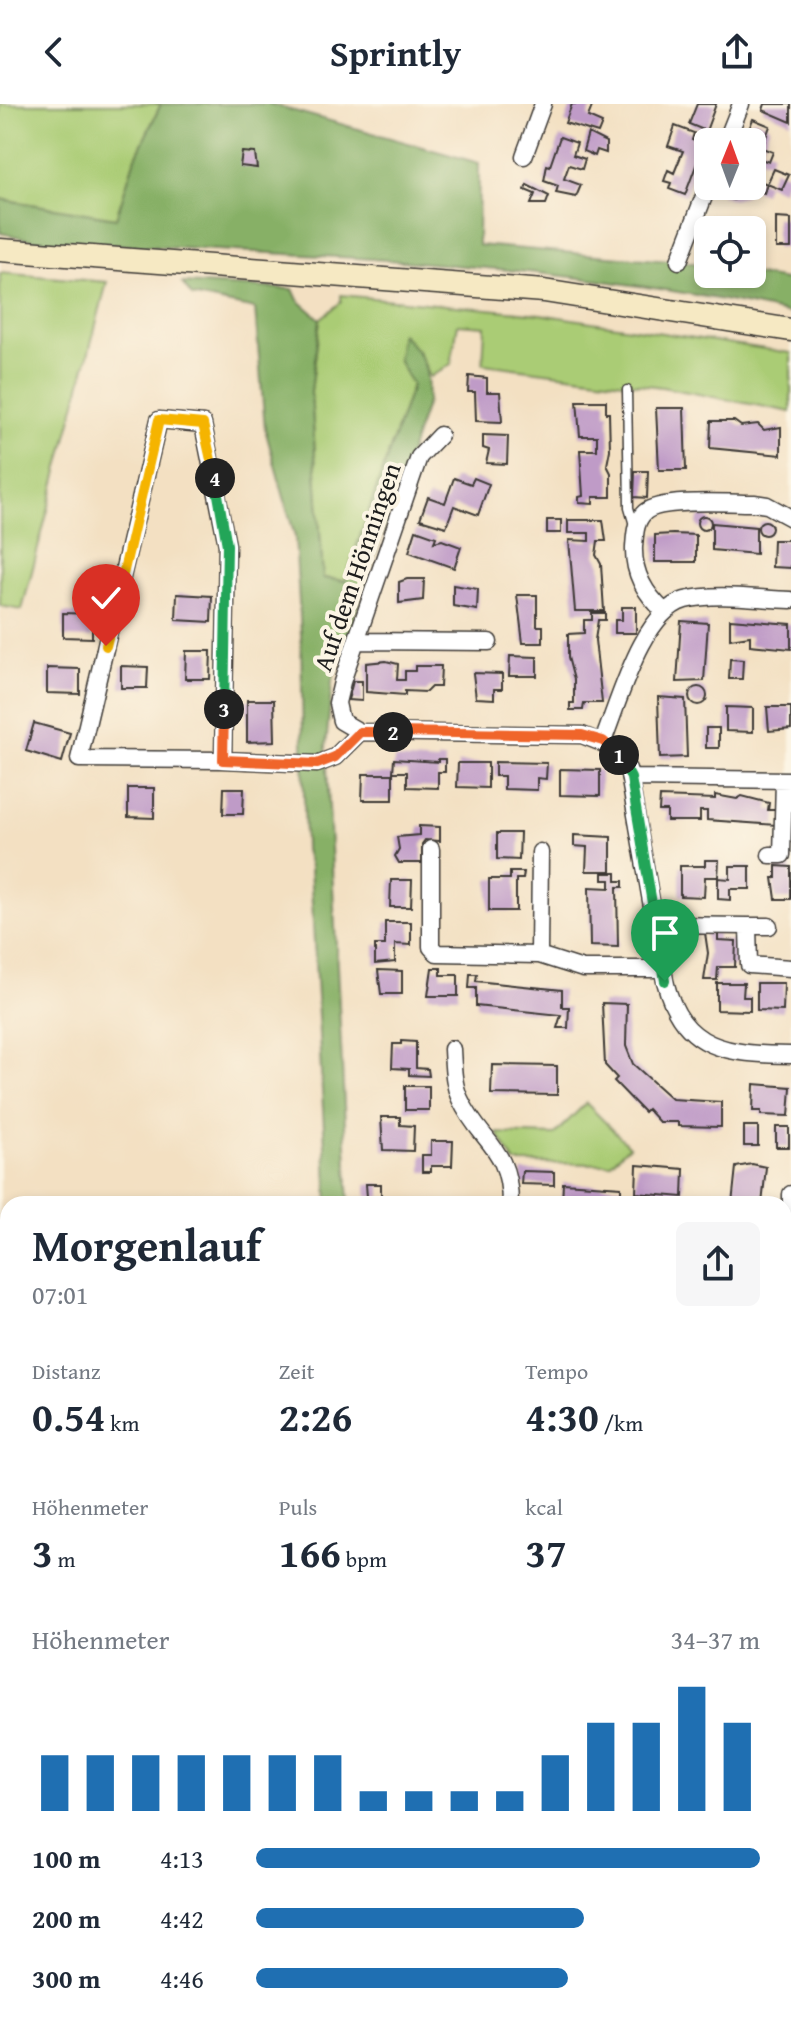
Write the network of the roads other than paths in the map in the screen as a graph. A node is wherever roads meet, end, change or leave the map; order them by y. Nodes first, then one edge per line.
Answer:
1 (543, 104) edge
2 (741, 104) edge
3 (732, 128) edge
4 (524, 156) dead end
5 (703, 200) edge
6 (0, 250) edge
7 (679, 261) dead end
8 (791, 330) edge
9 (627, 390) dead end
10 (440, 435) dead end
11 (791, 518) edge
12 (636, 529) junction
13 (791, 600) edge
14 (664, 611) junction
15 (358, 641) junction
16 (489, 642) dead end
17 (360, 732) junction
18 (603, 741) junction
19 (223, 760) junction
20 (631, 778) junction
21 (787, 780) edge
22 (431, 849) dead end
23 (540, 852) dead end
24 (770, 855) dead end
25 (657, 925) junction
26 (748, 926) junction
27 (769, 926) dead end
28 (539, 955) junction
29 (791, 968) edge
30 (663, 969) junction
31 (452, 1049) dead end
32 (791, 1055) edge
33 (510, 1196) edge

1 - 4 street
2 - 3 street
5 - 7 street
6 - 8 main road
9 - 12 lane
10 - 15 street, Auf dem Hönningen
11 - 12 street
12 - 14 street
13 - 14 street
14 - 18 street
15 - 16 street
15 - 17 street, Auf dem Hönningen
17 - 18 street
17 - 19 street
18 - 20 street
19 - 19 street
20 - 21 street
20 - 25 street
21 - 24 street
22 - 28 street
23 - 28 street
25 - 26 street
25 - 30 street
26 - 27 street
26 - 29 street
28 - 30 street
30 - 32 street
31 - 33 street

